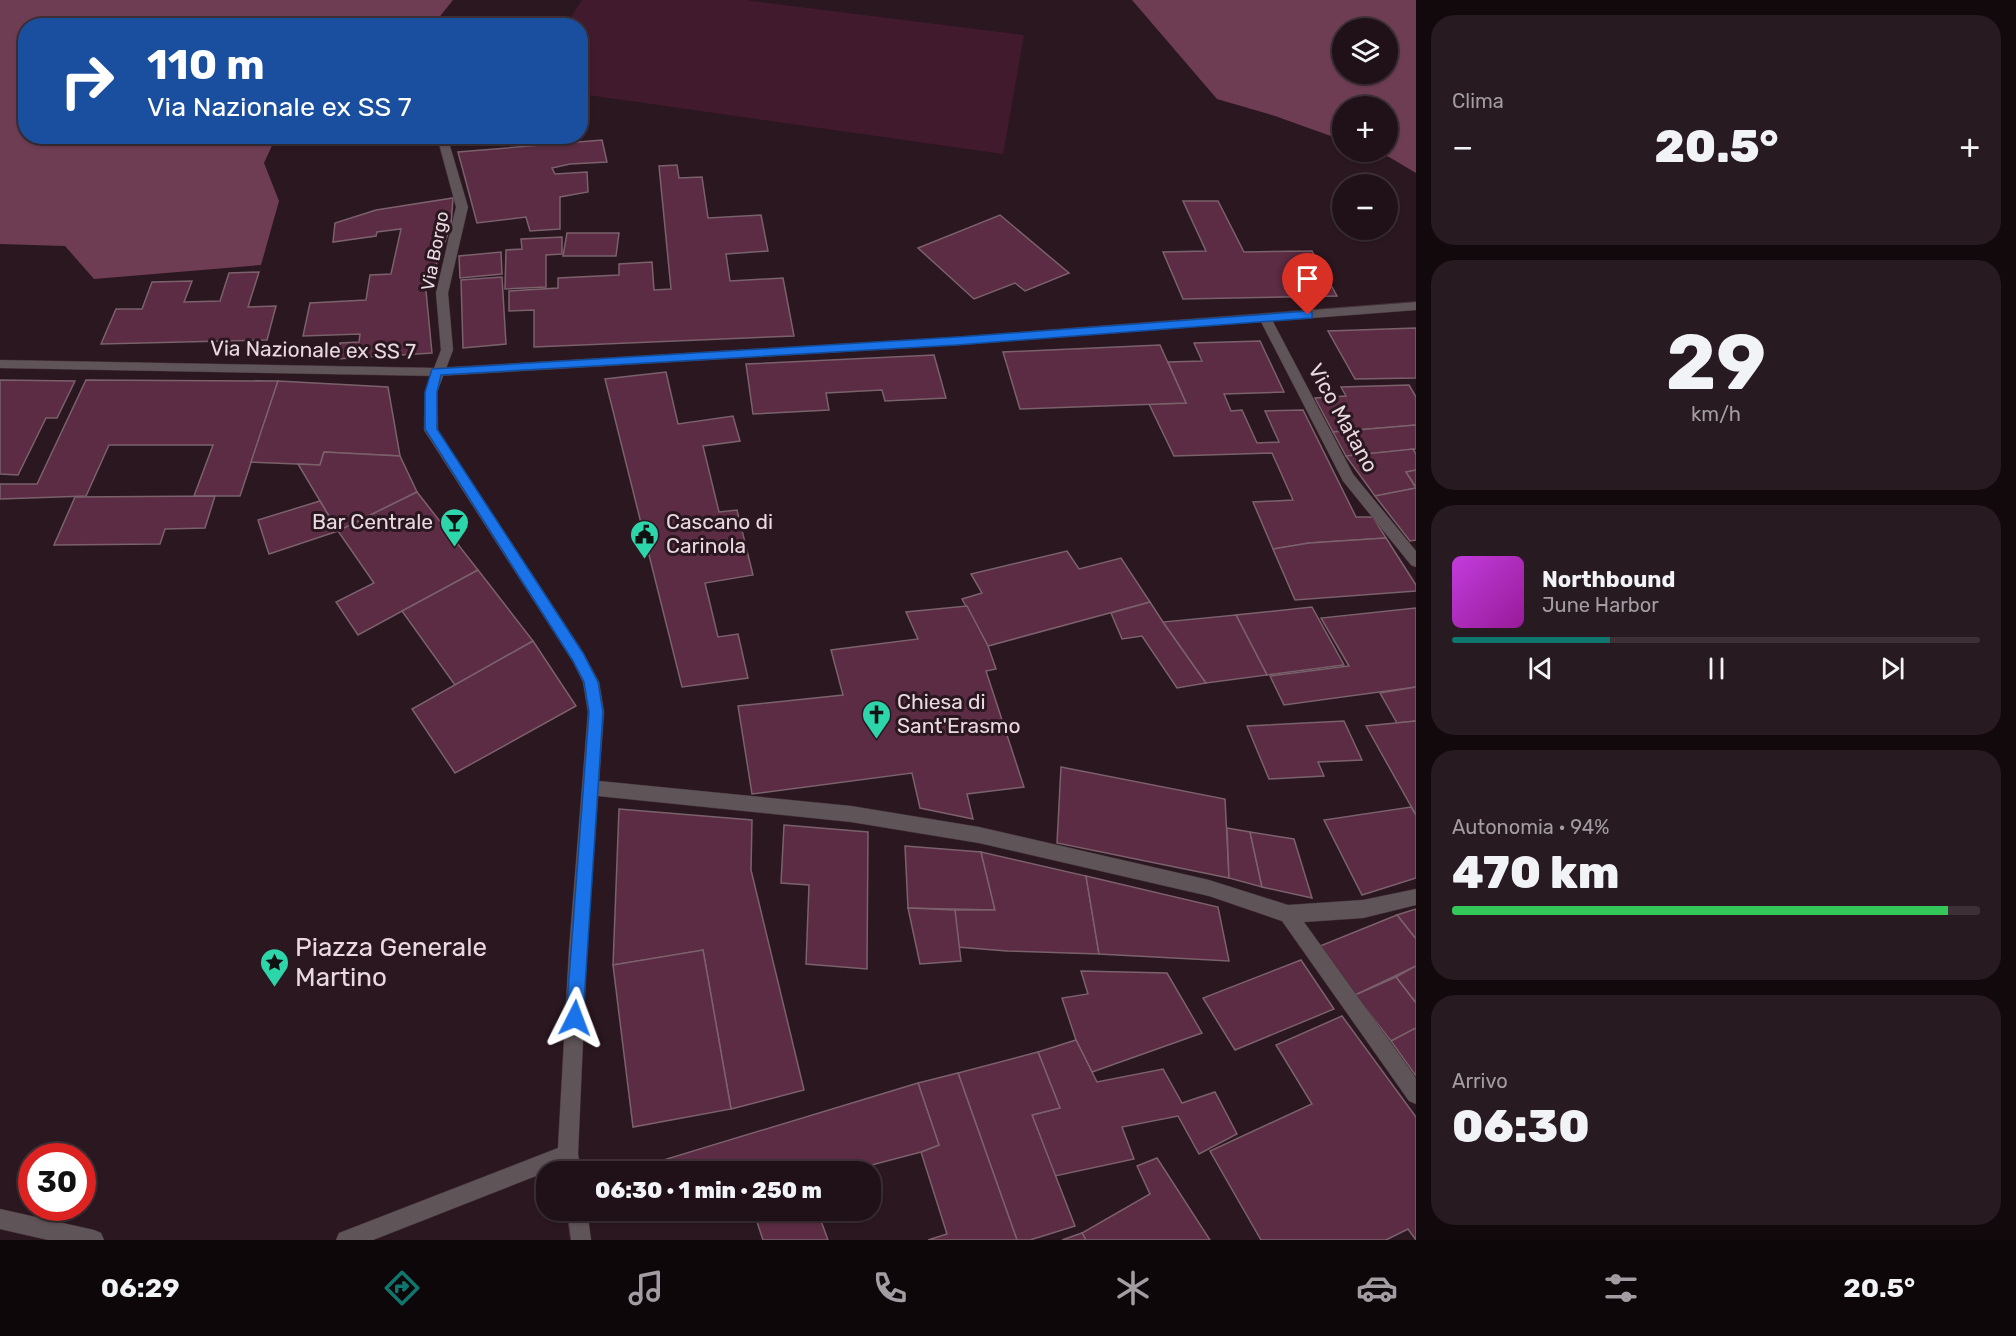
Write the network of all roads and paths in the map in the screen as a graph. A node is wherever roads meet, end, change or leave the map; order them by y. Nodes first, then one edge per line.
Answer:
1 (444, 144) edge
2 (1416, 306) edge
3 (1265, 318) junction
4 (0, 364) edge
5 (436, 372) junction
6 (1416, 561) edge
7 (590, 788) junction
8 (1416, 897) edge
9 (1288, 914) junction
10 (1416, 1094) edge
11 (569, 1161) edge
12 (536, 1174) edge
13 (0, 1219) edge
14 (578, 1221) edge
15 (94, 1240) edge
16 (346, 1240) edge
17 (581, 1240) edge

1 - 5 street, Via Borgo
2 - 3 street, Via Nazionale ex SS 7
3 - 5 street, Via Nazionale ex SS 7
3 - 6 street, Vico Matano
4 - 5 street, Via Nazionale ex SS 7
5 - 7 street, Via Borgo
7 - 9 street
7 - 11 street, Via Borgo
8 - 9 street
9 - 10 street
12 - 16 street
13 - 15 street
14 - 17 street

